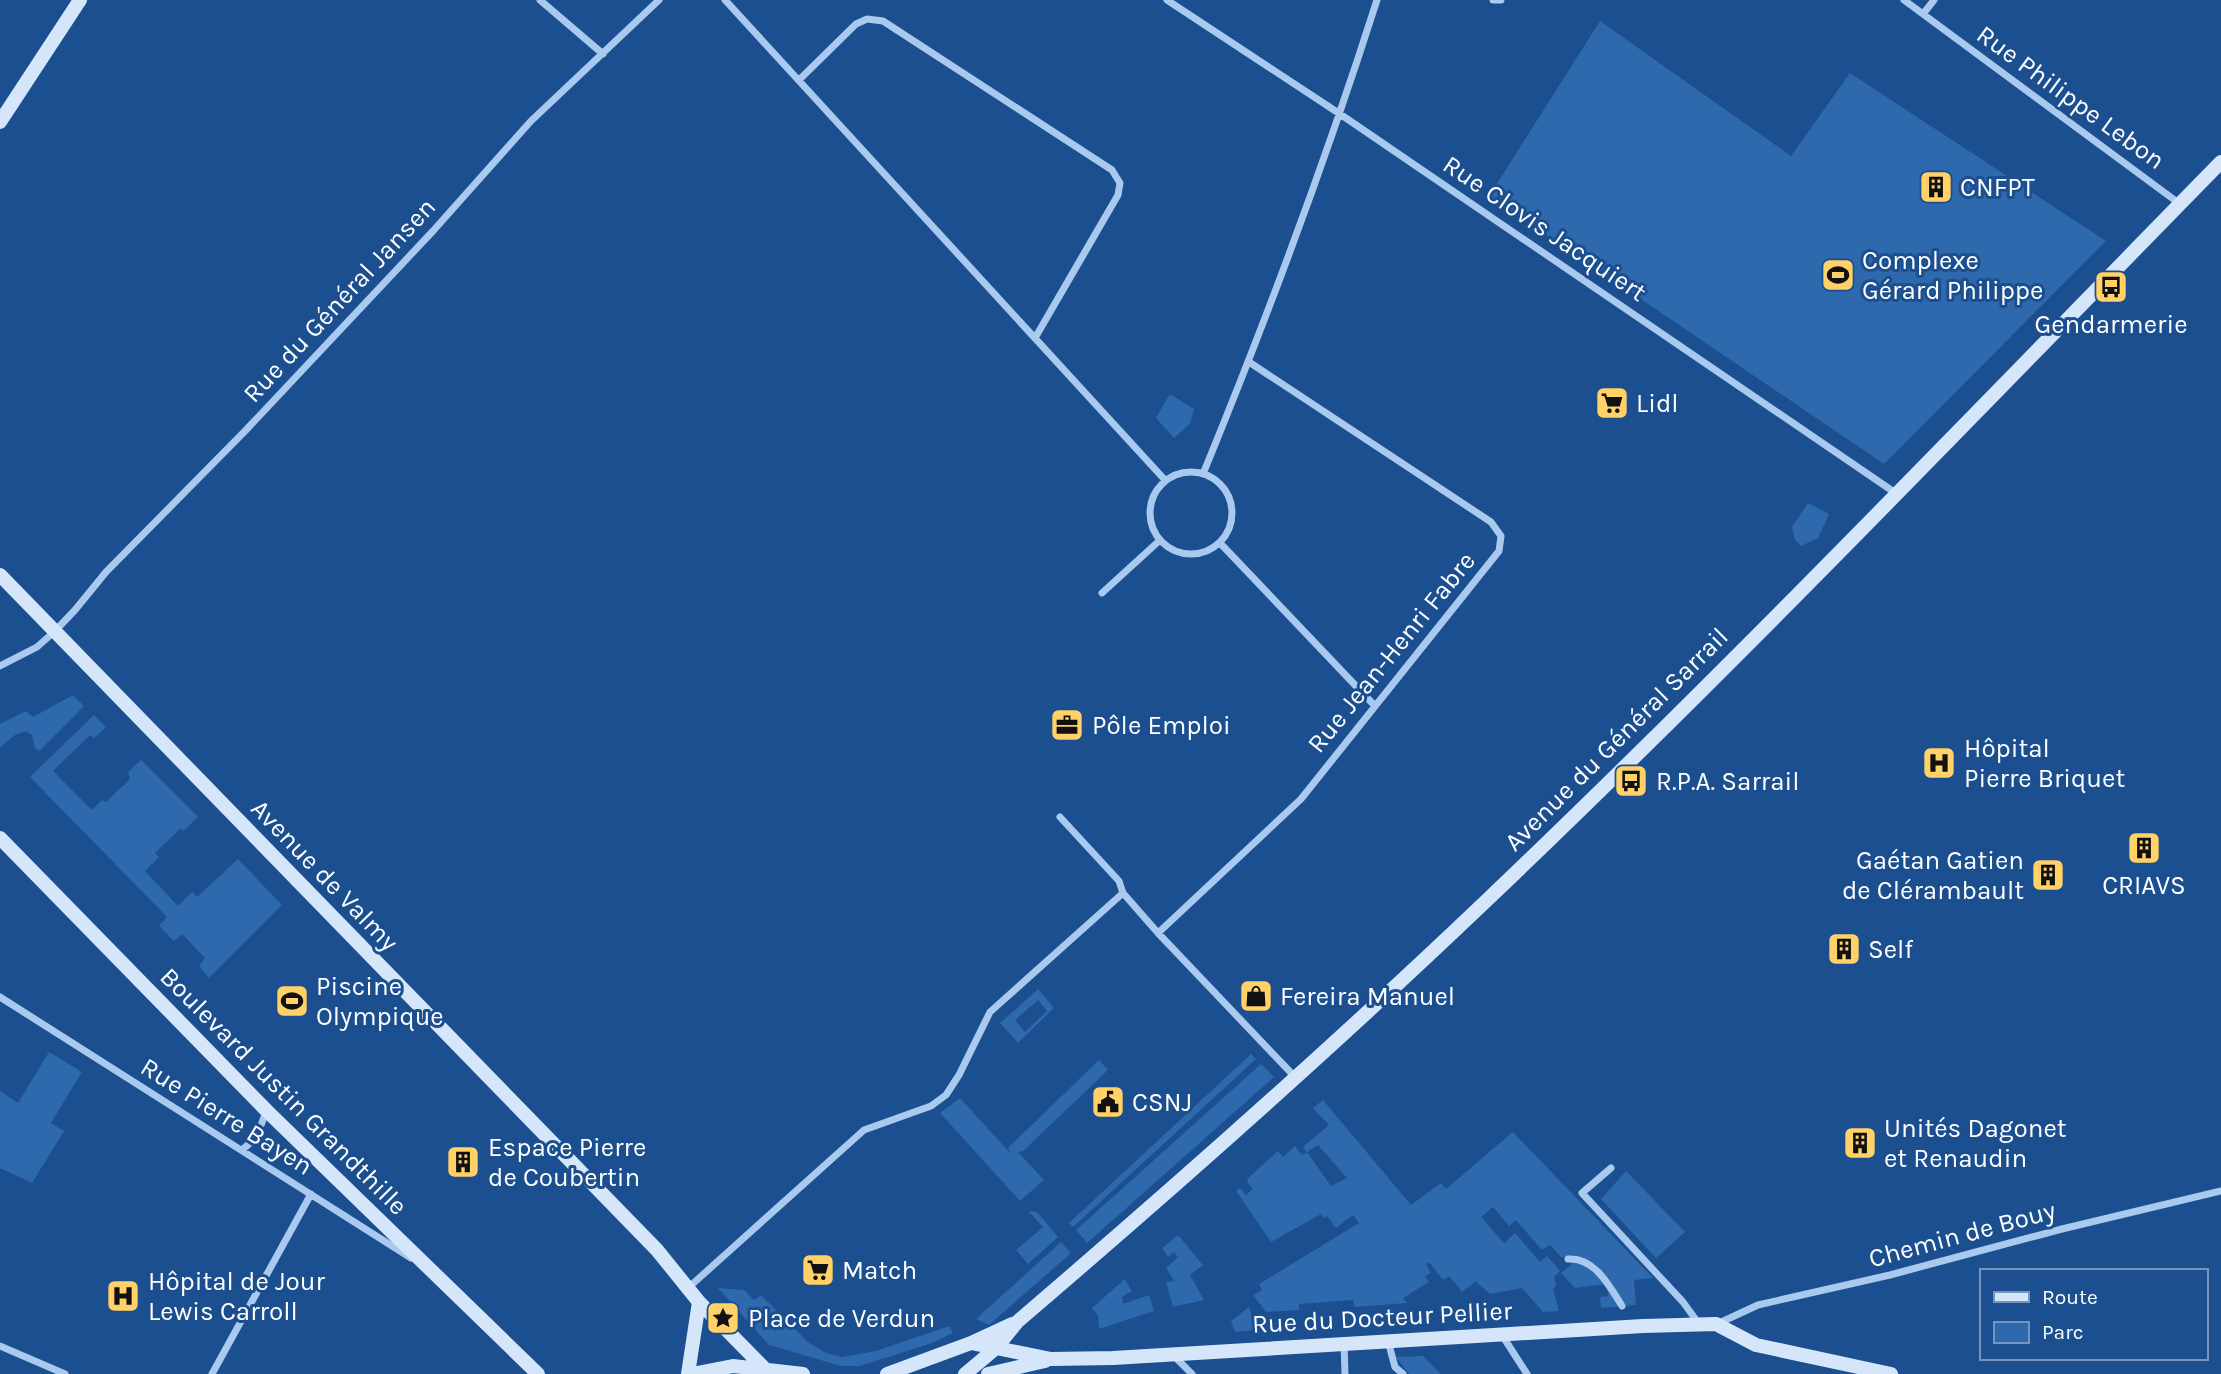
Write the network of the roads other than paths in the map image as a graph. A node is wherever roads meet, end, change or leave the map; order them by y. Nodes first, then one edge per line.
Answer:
1 (80, 0) edge
2 (540, 0) edge
3 (659, 0) edge
4 (725, 0) edge
5 (1167, 0) edge
6 (1377, 0) edge
7 (1493, 0) edge
8 (1502, 0) edge
9 (1904, 0) edge
10 (1934, 0) edge
11 (1923, 15) junction
12 (603, 54) junction
13 (799, 80) junction
14 (1340, 114) junction
15 (0, 122) edge
16 (2221, 162) edge
17 (2180, 204) junction
18 (1035, 338) junction
19 (1249, 362) junction
20 (1203, 474) junction
21 (1165, 480) junction
22 (1897, 494) junction
23 (1159, 541) junction
24 (1220, 543) junction
25 (0, 575) edge
26 (1102, 593) dead end
27 (54, 632) junction
28 (0, 666) edge
29 (1375, 706) junction
30 (1060, 817) dead end
31 (0, 838) edge
32 (1123, 893) junction
33 (1158, 933) junction
34 (0, 998) edge
35 (1295, 1077) junction
36 (267, 1111) junction
37 (242, 1150) junction
38 (1611, 1168) dead end
39 (2221, 1191) edge
40 (311, 1194) junction
41 (1568, 1259) dead end
42 (432, 1271) junction
43 (688, 1288) junction
44 (699, 1302) junction
45 (1622, 1306) dead end
46 (1017, 1322) junction
47 (1716, 1324) junction
48 (1700, 1325) junction
49 (1502, 1335) junction
50 (1388, 1341) junction
51 (971, 1343) junction
52 (1344, 1343) junction
53 (0, 1346) edge
54 (992, 1352) junction
55 (1172, 1353) junction
56 (1051, 1359) junction
57 (768, 1371) edge
58 (65, 1374) edge
59 (212, 1374) edge
60 (538, 1374) edge
61 (690, 1374) edge
62 (803, 1374) edge
63 (887, 1374) edge
64 (965, 1374) edge
65 (988, 1374) edge
66 (1192, 1374) edge
67 (1345, 1374) edge
68 (1403, 1374) edge
69 (1527, 1374) edge
70 (1891, 1374) edge

1 - 15 main road
2 - 12 street
3 - 12 street, Rue du Général Jansen
4 - 13 street
5 - 14 street, Rue Clovis Jacquiert
6 - 14 street
7 - 8 street
9 - 11 street, Rue Philippe Lebon
10 - 11 street
11 - 17 street, Rue Philippe Lebon
12 - 27 street, Rue du Général Jansen
13 - 18 street
13 - 18 street
14 - 19 street
14 - 22 street, Rue Clovis Jacquiert
16 - 17 main road, Avenue du Général Sarrail
17 - 22 main road, Avenue du Général Sarrail
18 - 21 street
19 - 20 street
19 - 29 street, Rue Jean-Henri Fabre
20 - 21 street
20 - 24 street
21 - 23 street
22 - 35 main road, Avenue du Général Sarrail
23 - 24 street
23 - 26 street
24 - 29 street
25 - 27 main road, Avenue de Valmy
27 - 28 street, Rue du Général Jansen
27 - 43 main road, Avenue de Valmy
29 - 33 street, Rue Jean-Henri Fabre
30 - 32 street
31 - 36 main road, Boulevard Justin Grandthille
32 - 33 street
32 - 43 street
33 - 35 street
34 - 37 street, Rue Pierre Bayen
35 - 46 main road, Avenue du Général Sarrail
36 - 37 street
36 - 42 main road, Boulevard Justin Grandthille
37 - 40 street, Rue Pierre Bayen
38 - 48 street
39 - 47 street, Chemin de Bouy
40 - 42 street, Rue Pierre Bayen
40 - 59 street
41 - 45 street
42 - 60 main road, Boulevard Justin Grandthille
43 - 44 main road, Avenue de Valmy
44 - 57 main road, Avenue de Valmy
44 - 61 main road
46 - 51 main road, Avenue du Général Sarrail
46 - 54 main road, Avenue du Général Sarrail
47 - 48 main road, Rue du Docteur Pellier
47 - 70 main road
48 - 49 main road, Rue du Docteur Pellier
49 - 50 main road, Rue du Docteur Pellier
49 - 69 street
50 - 52 main road, Rue du Docteur Pellier
50 - 68 street
51 - 54 main road, Rue du Docteur Pellier
51 - 63 main road
52 - 55 main road, Rue du Docteur Pellier
52 - 67 street
53 - 58 street
54 - 56 main road, Rue du Docteur Pellier
54 - 64 main road
55 - 56 main road, Rue du Docteur Pellier
55 - 66 street
56 - 65 main road, Rue du Docteur Pellier
57 - 61 main road
57 - 62 main road

